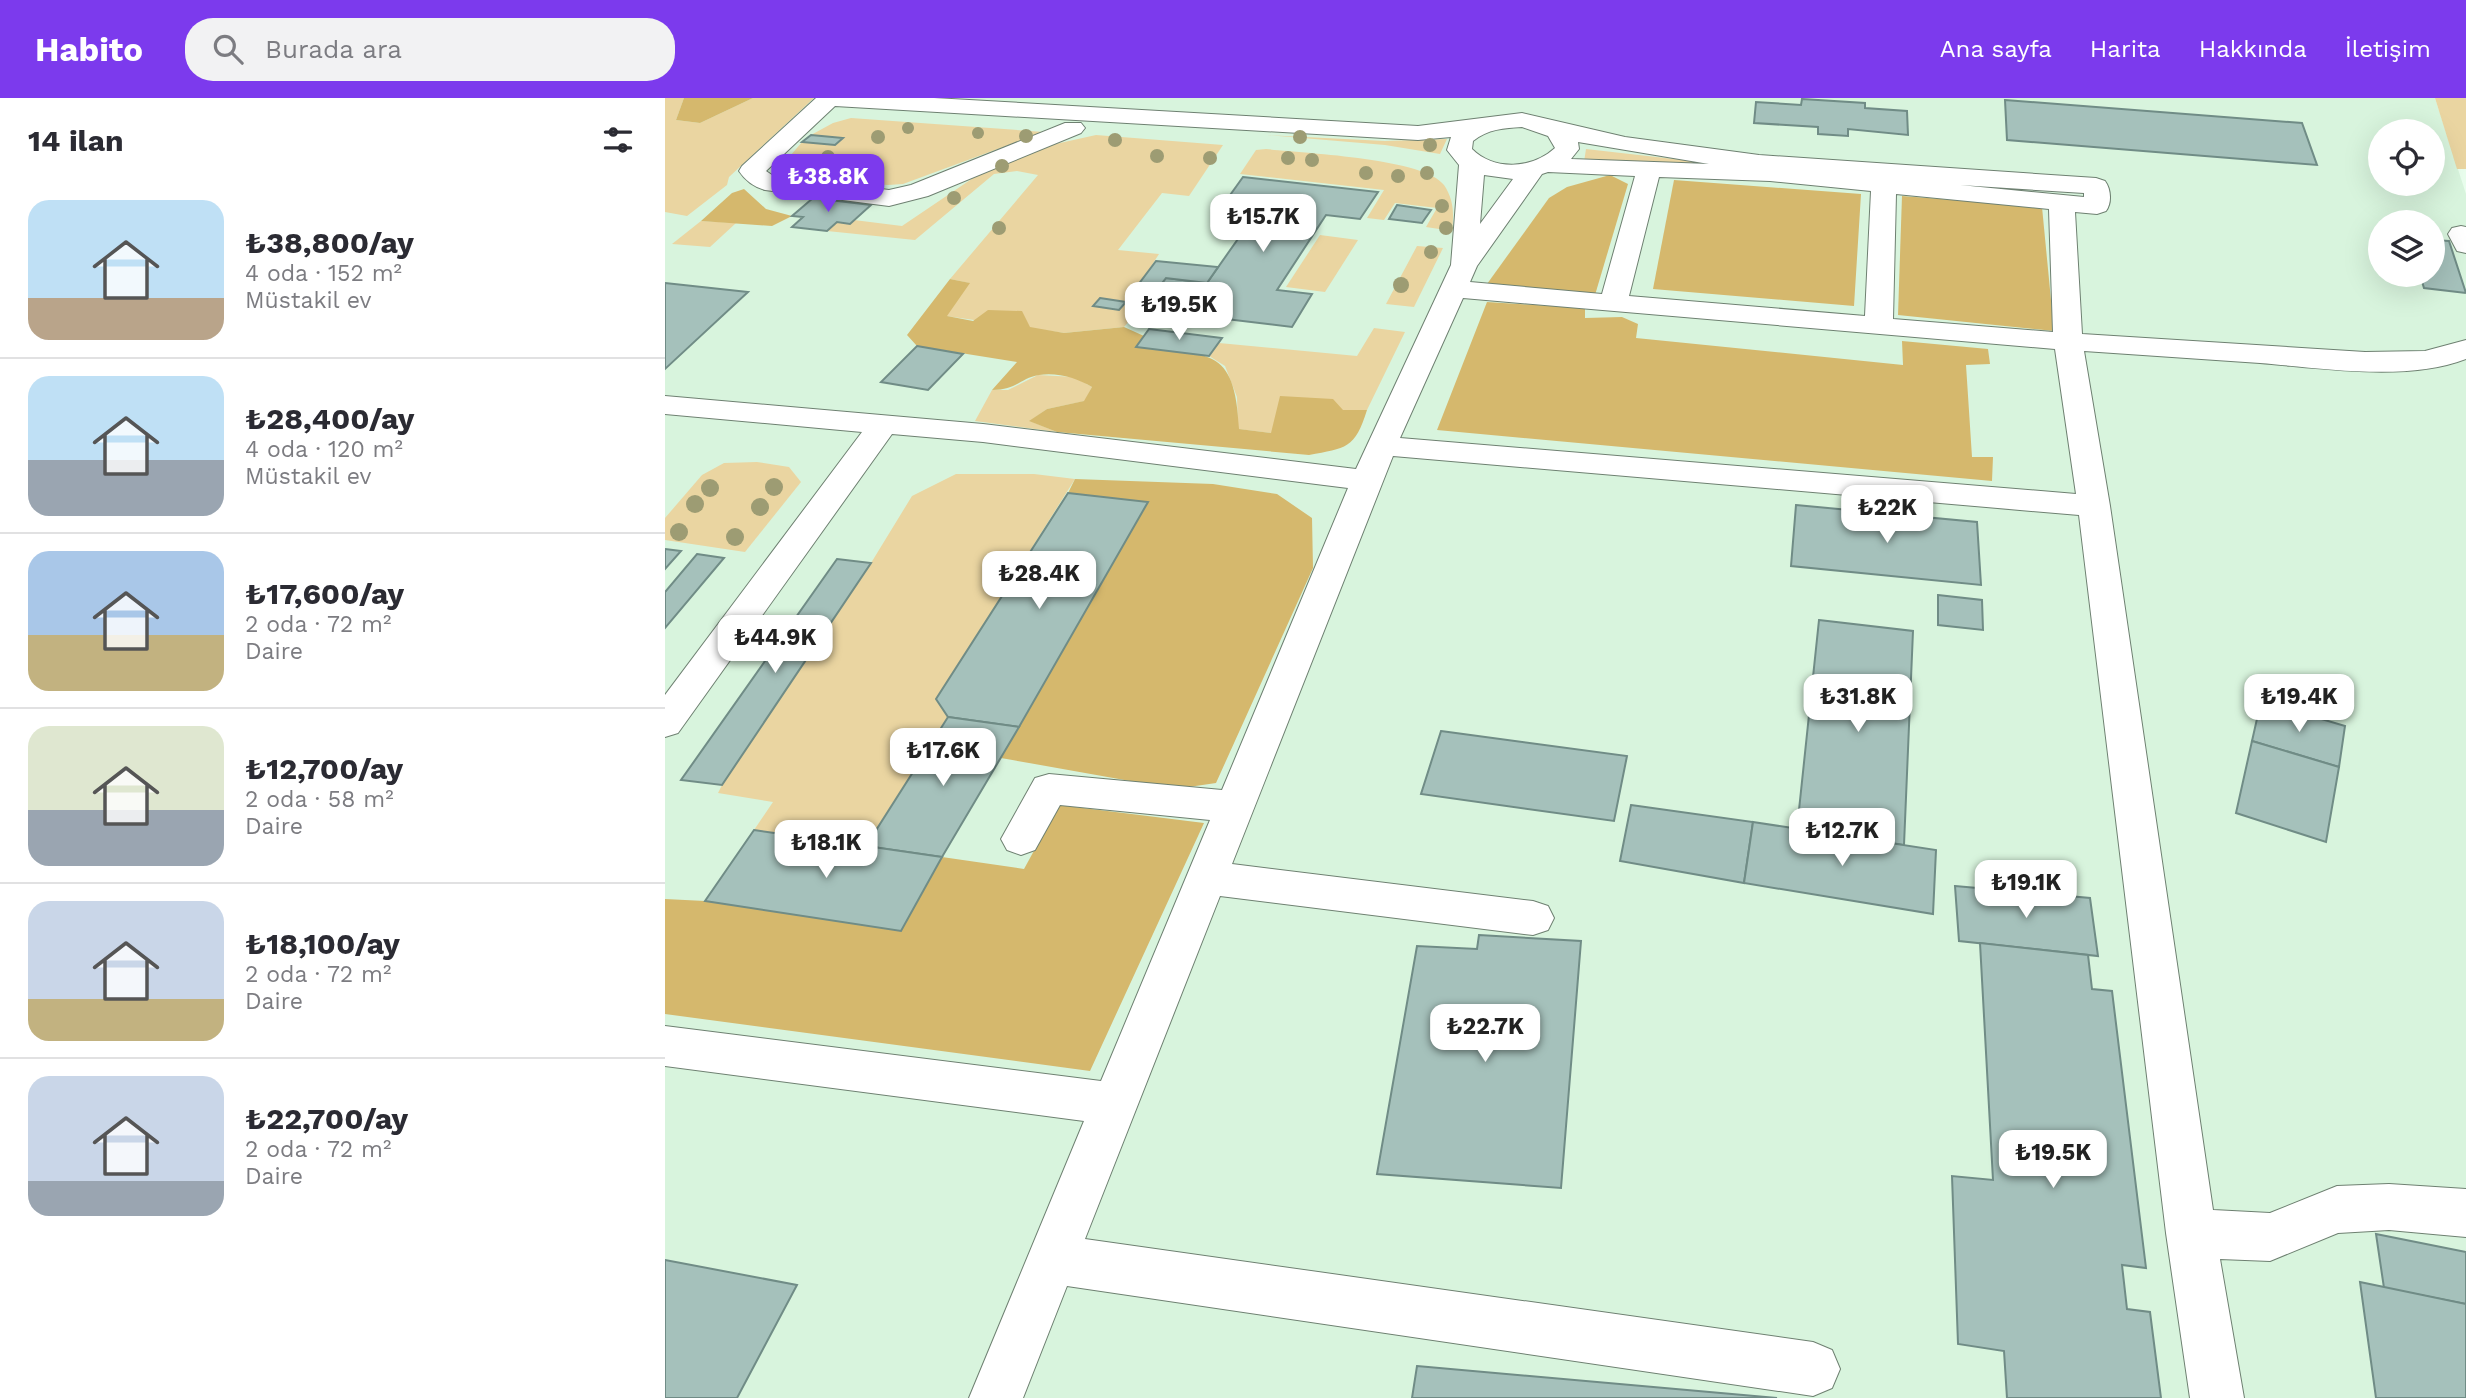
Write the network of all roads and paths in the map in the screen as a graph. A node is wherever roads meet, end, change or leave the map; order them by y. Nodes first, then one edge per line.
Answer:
1 (1516, 98) edge
2 (826, 102) edge
3 (1556, 122) junction
4 (1481, 125) junction
5 (1073, 128) junction
6 (1467, 160) junction
7 (1541, 167) junction
8 (1649, 169) junction
9 (1884, 186) junction
10 (2062, 203) junction
11 (1459, 278) junction
12 (1613, 303) junction
13 (1879, 325) junction
14 (2068, 341) junction
15 (2466, 349) edge
16 (665, 405) edge
17 (884, 424) junction
18 (1375, 464) junction
19 (2094, 506) junction
20 (665, 723) edge
21 (1235, 807) junction
22 (1021, 839) dead end
23 (1206, 878) junction
24 (1533, 918) dead end
25 (665, 1046) edge
26 (1114, 1104) junction
27 (2466, 1213) edge
28 (2191, 1233) junction
29 (1052, 1259) junction
30 (1813, 1369) dead end
31 (996, 1398) edge
32 (2217, 1398) edge

1 - 4 street
2 - 4 street
2 - 5 street
2 - 5 street
3 - 4 street
3 - 7 street
3 - 10 street
4 - 6 street
5 - 6 street
6 - 7 street
6 - 11 street
7 - 8 street
7 - 11 street
8 - 9 street
8 - 12 street
9 - 10 street
9 - 13 street
10 - 14 street
11 - 12 street
11 - 18 street
12 - 13 street
13 - 14 street
14 - 15 street
14 - 19 street
16 - 17 street
17 - 18 street
17 - 20 street
18 - 19 street
18 - 21 street
19 - 28 street
21 - 22 street
21 - 23 street
23 - 24 street
23 - 26 street
25 - 26 street
26 - 29 street
27 - 28 street
28 - 32 street
29 - 30 street
29 - 31 street

